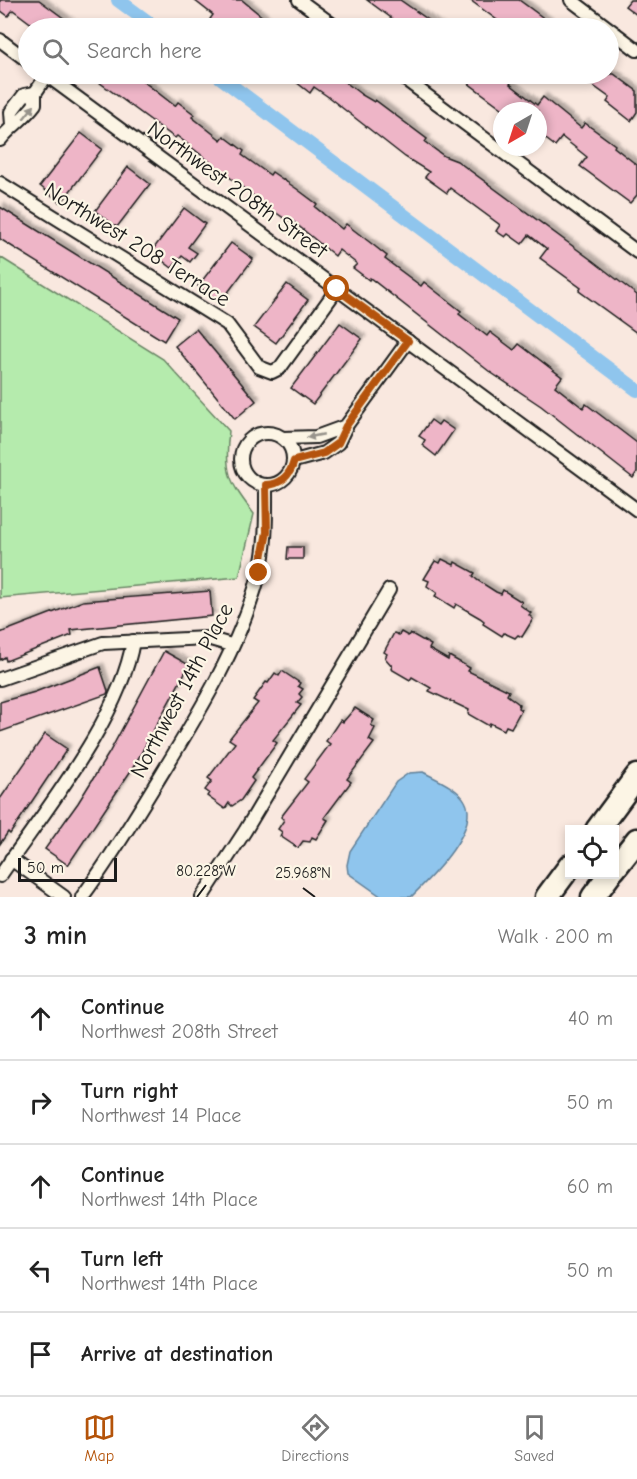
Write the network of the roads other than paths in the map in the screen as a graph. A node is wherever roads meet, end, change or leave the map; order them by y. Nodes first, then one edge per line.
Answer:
1 (299, 0) edge
2 (571, 0) edge
3 (324, 18) edge
4 (595, 18) edge
5 (619, 36) edge
6 (0, 40) edge
7 (637, 50) edge
8 (18, 54) edge
9 (40, 84) edge
10 (60, 84) edge
11 (411, 84) edge
12 (0, 140) edge
13 (0, 183) edge
14 (637, 252) edge
15 (337, 289) junction
16 (408, 341) junction
17 (346, 426) junction
18 (283, 438) junction
19 (294, 461) junction
20 (266, 485) junction
21 (637, 510) edge
22 (389, 590) dead end
23 (133, 641) junction
24 (231, 645) junction
25 (0, 679) edge
26 (637, 776) edge
27 (601, 825) edge
28 (637, 840) edge
29 (11, 860) junction
30 (619, 864) edge
31 (565, 874) edge
32 (0, 876) edge
33 (606, 879) edge
34 (64, 897) edge
35 (82, 897) edge
36 (202, 897) edge
37 (547, 897) edge
38 (593, 897) edge

1 - 3 street
2 - 4 street
5 - 7 street
6 - 8 street
9 - 12 street
10 - 15 street, Northwest 208th Street
11 - 14 street
13 - 15 street, Northwest 208 Terrace
15 - 16 street, Northwest 208th Street
16 - 17 street
16 - 21 street, Northwest 208th Street
17 -> 18 street
17 - 19 street
18 - 19 street
18 - 20 street
19 - 20 street
20 - 24 street, Northwest 14th Place
22 - 36 street
23 - 24 street
23 - 25 street
23 - 29 street
24 - 35 street, Northwest 14th Place
26 - 27 highway
28 - 30 highway
29 - 32 street
29 - 34 street
31 - 37 highway
33 - 38 highway

